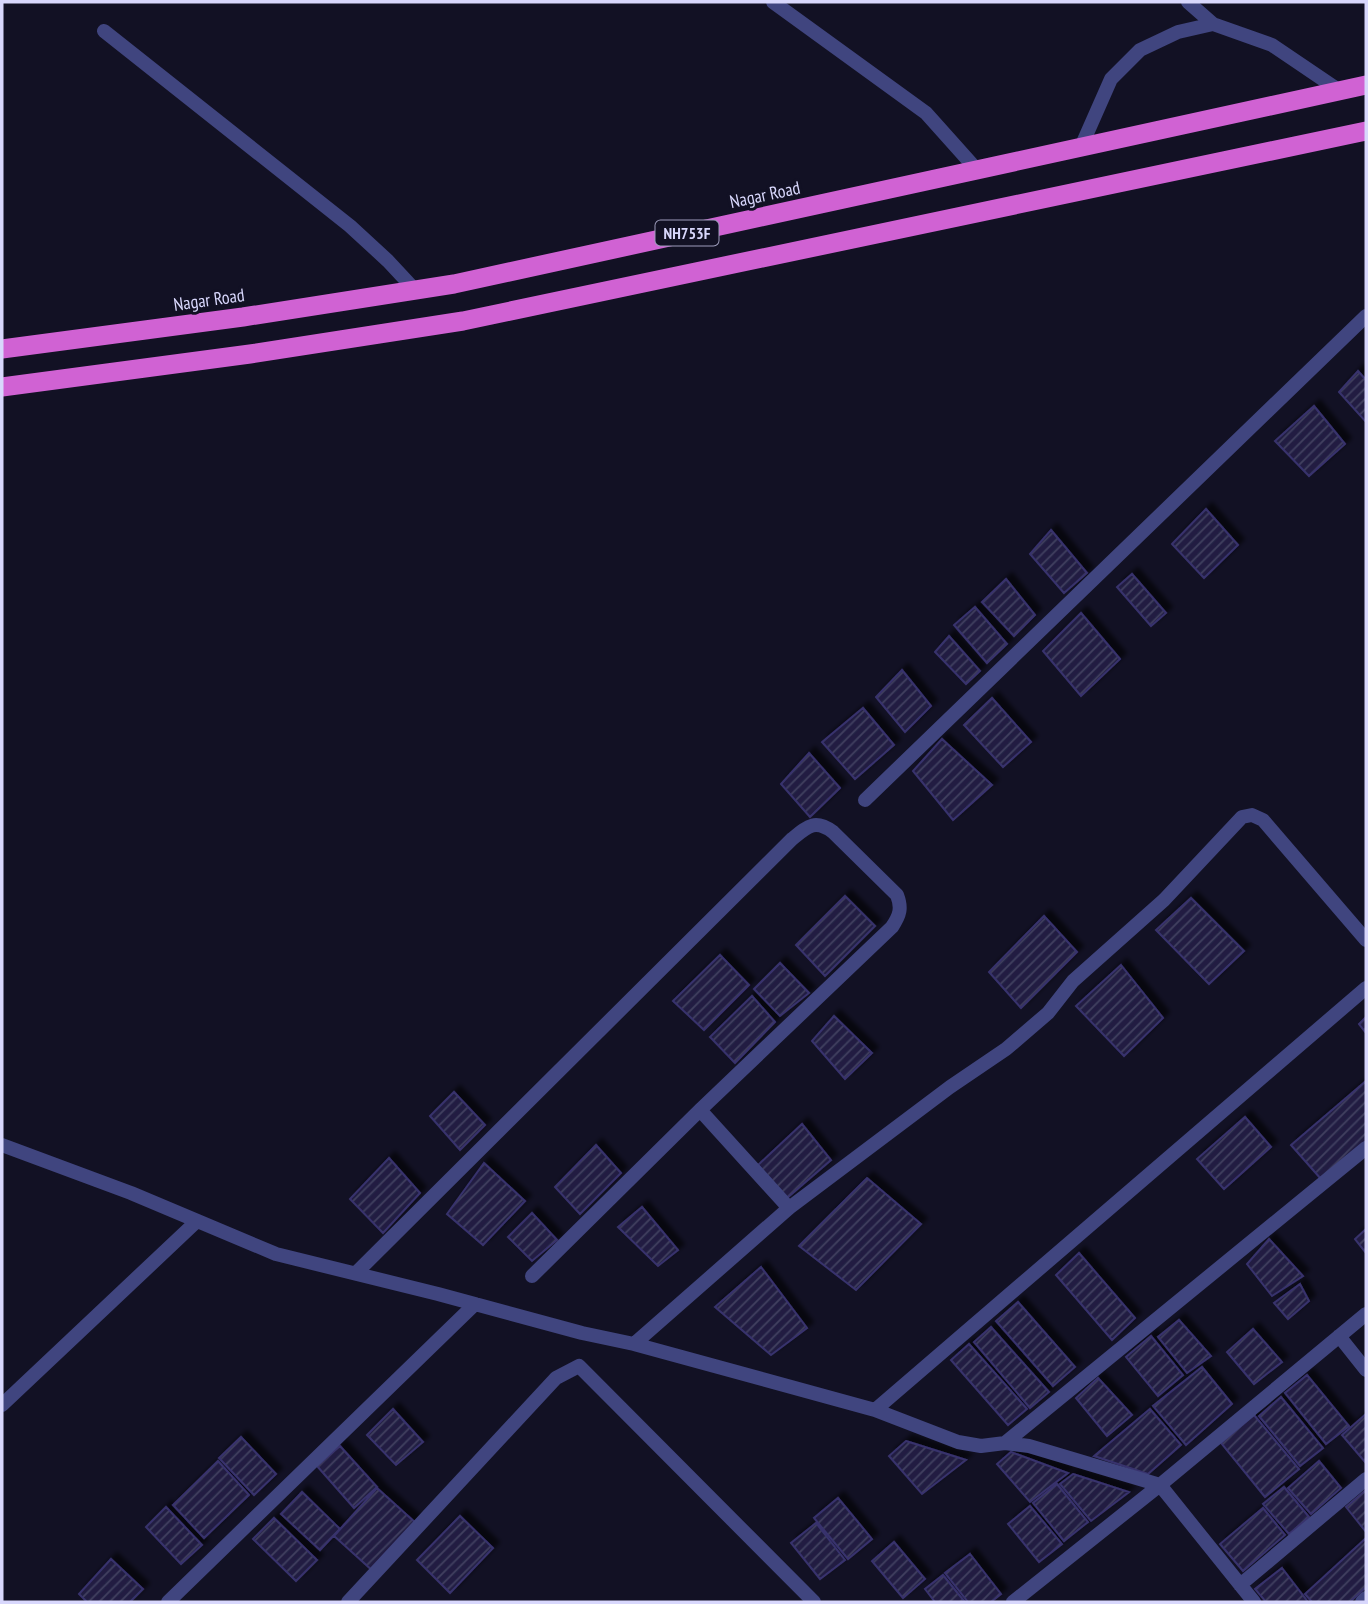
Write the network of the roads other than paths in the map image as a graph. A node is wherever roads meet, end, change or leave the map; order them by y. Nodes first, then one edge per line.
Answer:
1 (772, 2) edge
2 (1188, 2) edge
3 (1213, 24) junction
4 (104, 31) dead end
5 (1366, 85) edge
6 (1340, 91) junction
7 (1366, 131) edge
8 (1081, 147) junction
9 (977, 170) junction
10 (415, 290) junction
11 (1366, 316) edge
12 (2, 349) edge
13 (2, 387) edge
14 (865, 800) dead end
15 (1366, 940) edge
16 (1366, 988) edge
17 (700, 1110) junction
18 (2, 1146) edge
19 (1366, 1148) edge
20 (789, 1208) junction
21 (197, 1221) junction
22 (356, 1273) junction
23 (533, 1276) dead end
24 (475, 1304) junction
25 (1366, 1314) edge
26 (1339, 1336) junction
27 (634, 1344) junction
28 (1366, 1370) edge
29 (2, 1405) edge
30 (875, 1410) junction
31 (1005, 1443) junction
32 (1366, 1479) edge
33 (1160, 1485) junction
34 (1240, 1584) junction
35 (1366, 1598) edge
36 (169, 1602) edge
37 (348, 1602) edge
38 (814, 1602) edge
39 (1013, 1602) edge
40 (1254, 1602) edge
41 (1362, 1602) edge

1 - 9 street
2 - 3 street
3 - 6 street
3 - 8 street
4 - 10 street
5 - 6 highway, Nagar Road / NH753F
6 - 8 highway, Nagar Road / NH753F
7 - 13 highway, NH753F
8 - 9 highway, Nagar Road / NH753F
9 - 10 highway, Nagar Road / NH753F
10 - 12 highway, Nagar Road / NH753F
11 - 14 street
15 - 20 street
16 - 30 street
17 - 20 street
17 - 22 street
17 - 23 street
18 - 21 street
19 - 31 street
20 - 27 street
21 - 22 street
21 - 29 street
22 - 24 street
24 - 27 street
24 - 36 street
25 - 26 street
26 - 28 street
26 - 33 street
27 - 30 street
30 - 31 street
31 - 33 street
32 - 34 street
33 - 34 street
33 - 39 street
34 - 40 street
35 - 41 street
37 - 38 street

